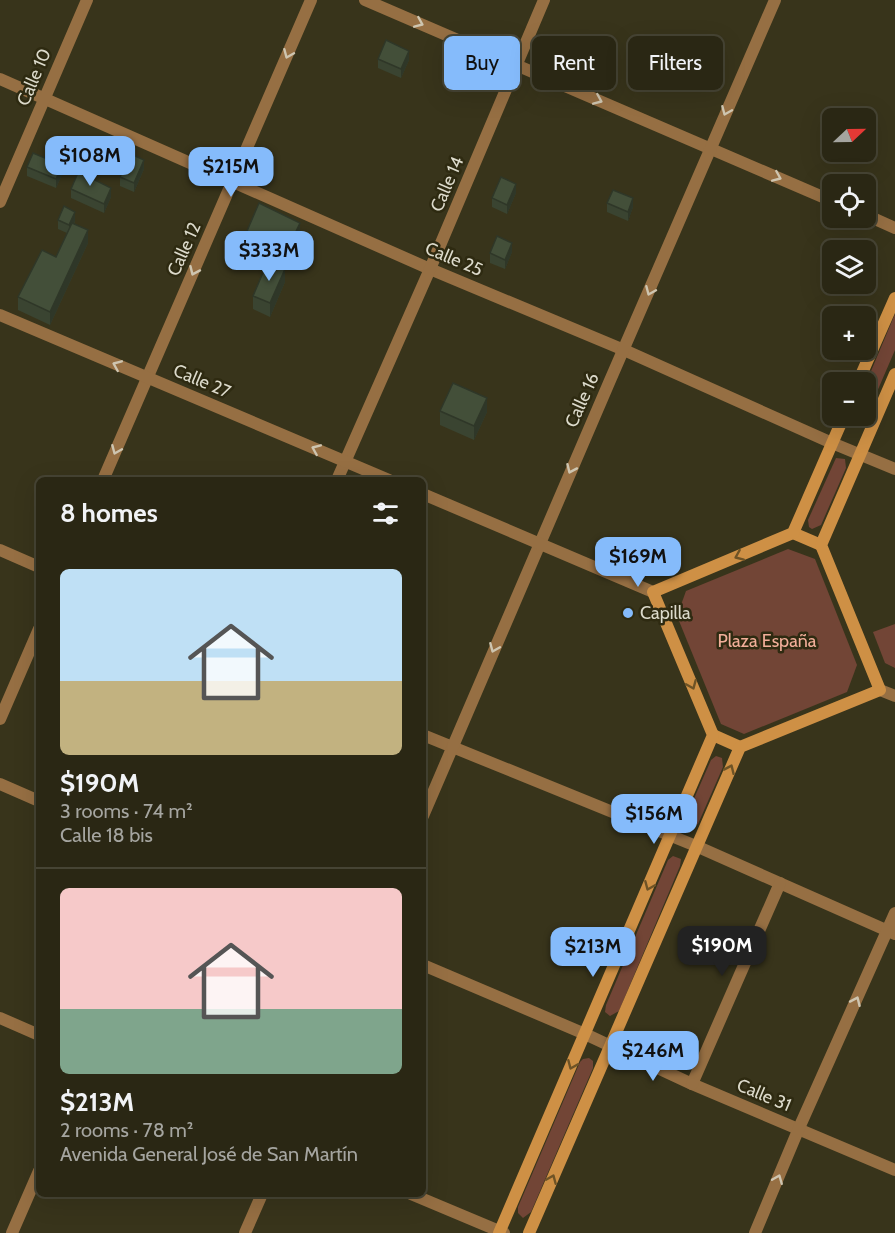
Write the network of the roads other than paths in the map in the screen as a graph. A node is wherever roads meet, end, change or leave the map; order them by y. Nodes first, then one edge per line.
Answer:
1 (87, 0) edge
2 (311, 0) edge
3 (365, 0) edge
4 (543, 0) edge
5 (775, 0) edge
6 (449, 36) edge
7 (520, 58) edge
8 (520, 66) edge
9 (0, 79) edge
10 (506, 90) edge
11 (45, 98) junction
12 (710, 148) junction
13 (233, 182) junction
14 (822, 197) edge
15 (0, 202) edge
16 (876, 219) edge
17 (895, 228) edge
18 (430, 269) junction
19 (895, 298) edge
20 (0, 315) edge
21 (624, 350) junction
22 (862, 372) edge
23 (895, 374) edge
24 (148, 378) junction
25 (840, 426) edge
26 (832, 443) junction
27 (860, 454) junction
28 (345, 461) junction
29 (895, 469) edge
30 (104, 477) edge
31 (338, 477) edge
32 (382, 477) edge
33 (426, 495) edge
34 (793, 533) junction
35 (538, 543) junction
36 (821, 545) junction
37 (0, 550) edge
38 (36, 566) edge
39 (653, 592) junction
40 (36, 636) edge
41 (879, 690) junction
42 (895, 696) edge
43 (0, 719) edge
44 (713, 735) junction
45 (426, 736) edge
46 (452, 747) junction
47 (740, 747) junction
48 (0, 784) edge
49 (36, 800) edge
50 (426, 809) edge
51 (671, 836) junction
52 (696, 846) junction
53 (780, 883) junction
54 (895, 913) edge
55 (891, 933) edge
56 (426, 966) edge
57 (0, 1018) edge
58 (36, 1034) edge
59 (585, 1034) junction
60 (609, 1046) junction
61 (692, 1084) junction
62 (799, 1128) junction
63 (895, 1170) edge
64 (36, 1178) edge
65 (261, 1197) edge
66 (418, 1197) edge
67 (501, 1232) edge
68 (12, 1233) edge
69 (245, 1233) edge
70 (529, 1233) edge
71 (755, 1233) edge

1 - 11 street, Calle 10
2 -> 13 street, Calle 12
3 -> 6 street
4 - 7 street, Calle 14
5 -> 12 street, Calle 16
8 -> 12 street
9 - 11 street, Calle 25
10 - 18 street, Calle 14
11 - 13 street, Calle 25
11 - 15 street, Calle 10
12 -> 14 street
12 -> 21 street, Calle 16
13 - 18 street, Calle 25
13 -> 24 street, Calle 12
16 - 17 street
18 - 21 street, Calle 25
18 - 28 street, Calle 14
19 - 22 main road
24 -> 20 street, Calle 27
21 - 26 street, Calle 25
21 -> 35 street, Calle 16
23 - 27 main road
28 -> 24 street, Calle 27
24 -> 30 street, Calle 12
25 - 26 main road
26 - 27 street, Calle 25
26 - 34 main road
27 - 29 street, Calle 25
27 - 36 main road
28 - 31 street, Calle 14
28 - 32 street, Calle 27
33 - 35 street
34 - 36 main road
34 -> 39 main road
35 - 39 street
35 -> 46 street, Calle 16
36 - 41 main road
37 - 38 street
39 -> 44 main road
40 - 43 street
41 - 42 street
41 - 47 main road
44 - 47 main road
44 - 51 main road
45 - 46 street
46 - 50 street, Calle 16
46 - 51 street
52 -> 47 main road
48 - 49 street
51 - 52 street
51 -> 59 main road
52 - 53 street
52 - 60 main road
53 - 55 street
53 - 61 street
54 - 55 street
62 -> 55 street
56 - 59 street, Calle 31
57 - 58 street
59 - 60 street, Calle 31
59 -> 67 main road
60 - 61 street, Calle 31
70 -> 60 main road
61 - 62 street, Calle 31
62 - 63 street, Calle 31
71 -> 62 street
64 - 68 street
65 - 69 street
66 - 67 street

